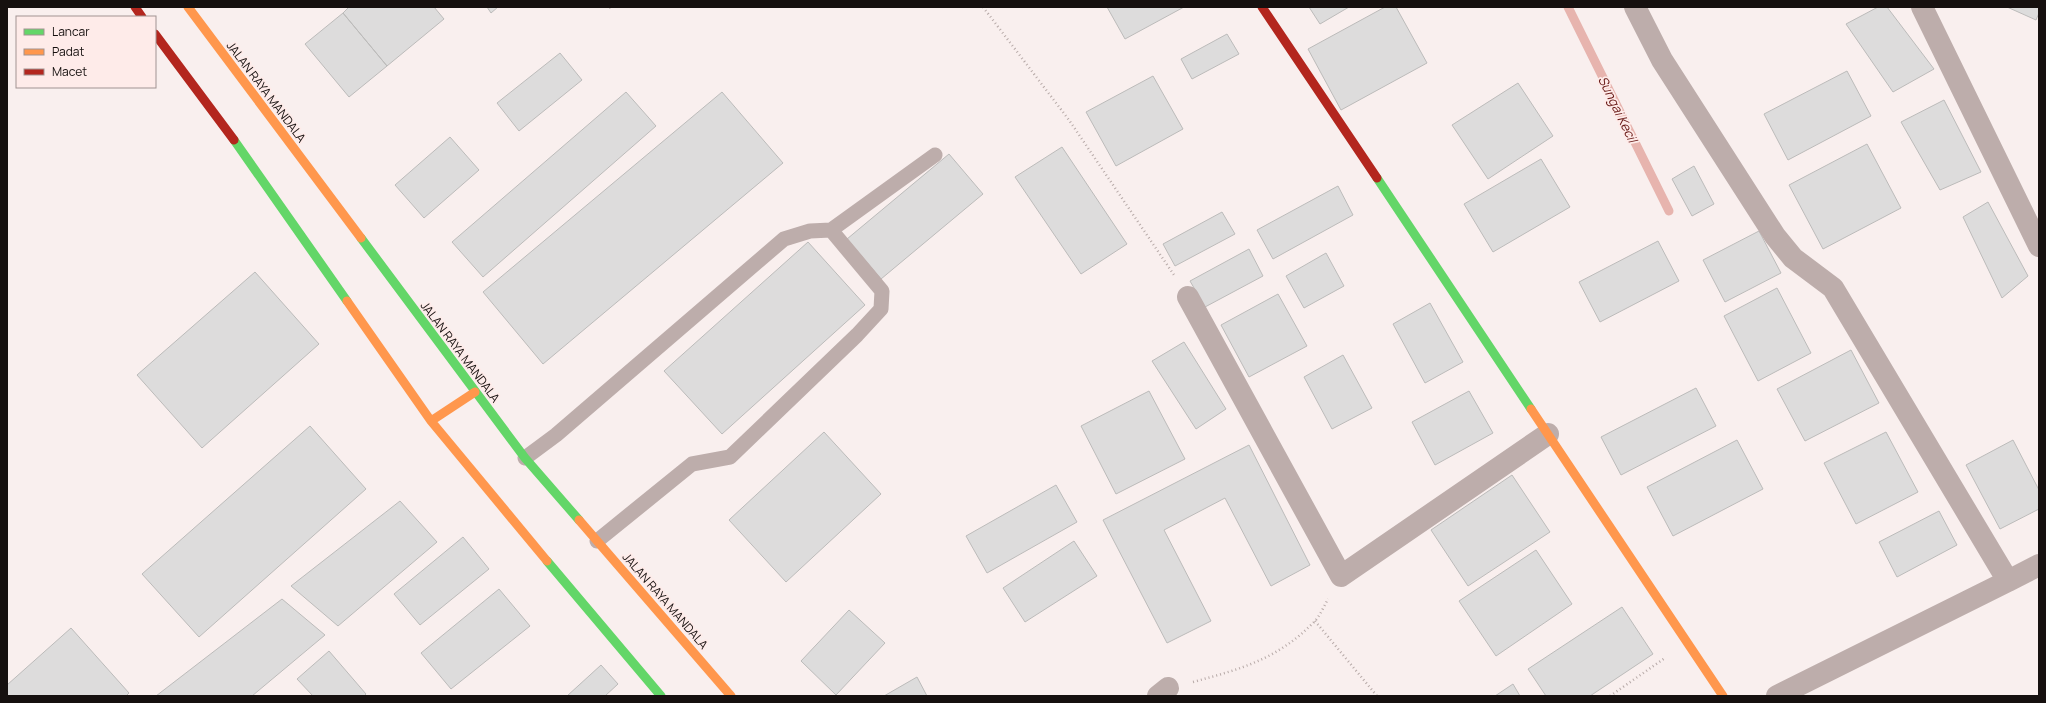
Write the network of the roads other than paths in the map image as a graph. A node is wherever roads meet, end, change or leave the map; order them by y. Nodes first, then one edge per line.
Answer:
1 (135, 7) edge
2 (188, 7) edge
3 (1262, 7) edge
4 (1635, 7) edge
5 (1922, 7) edge
6 (141, 16) edge
7 (156, 35) edge
8 (935, 155) dead end
9 (831, 230) junction
10 (2039, 246) edge
11 (1188, 297) road end
12 (475, 392) junction
13 (431, 421) junction
14 (1548, 434) junction
15 (525, 458) junction
16 (597, 541) junction
17 (2039, 565) edge
18 (2008, 581) junction
19 (660, 696) edge
20 (731, 696) edge
21 (1723, 696) edge
22 (1777, 696) edge

1 - 6 main road
2 - 12 main road, JALAN RAYA MANDALA
3 - 14 main road
4 - 18 street
5 - 10 street
7 - 13 main road
8 - 9 lane
9 - 15 lane
9 - 16 lane
11 - 14 street
12 - 13 main road
12 - 15 main road, JALAN RAYA MANDALA
13 - 19 main road
14 - 21 main road
15 - 16 main road, JALAN RAYA MANDALA
16 - 20 main road, JALAN RAYA MANDALA
17 - 18 street
18 - 22 street

